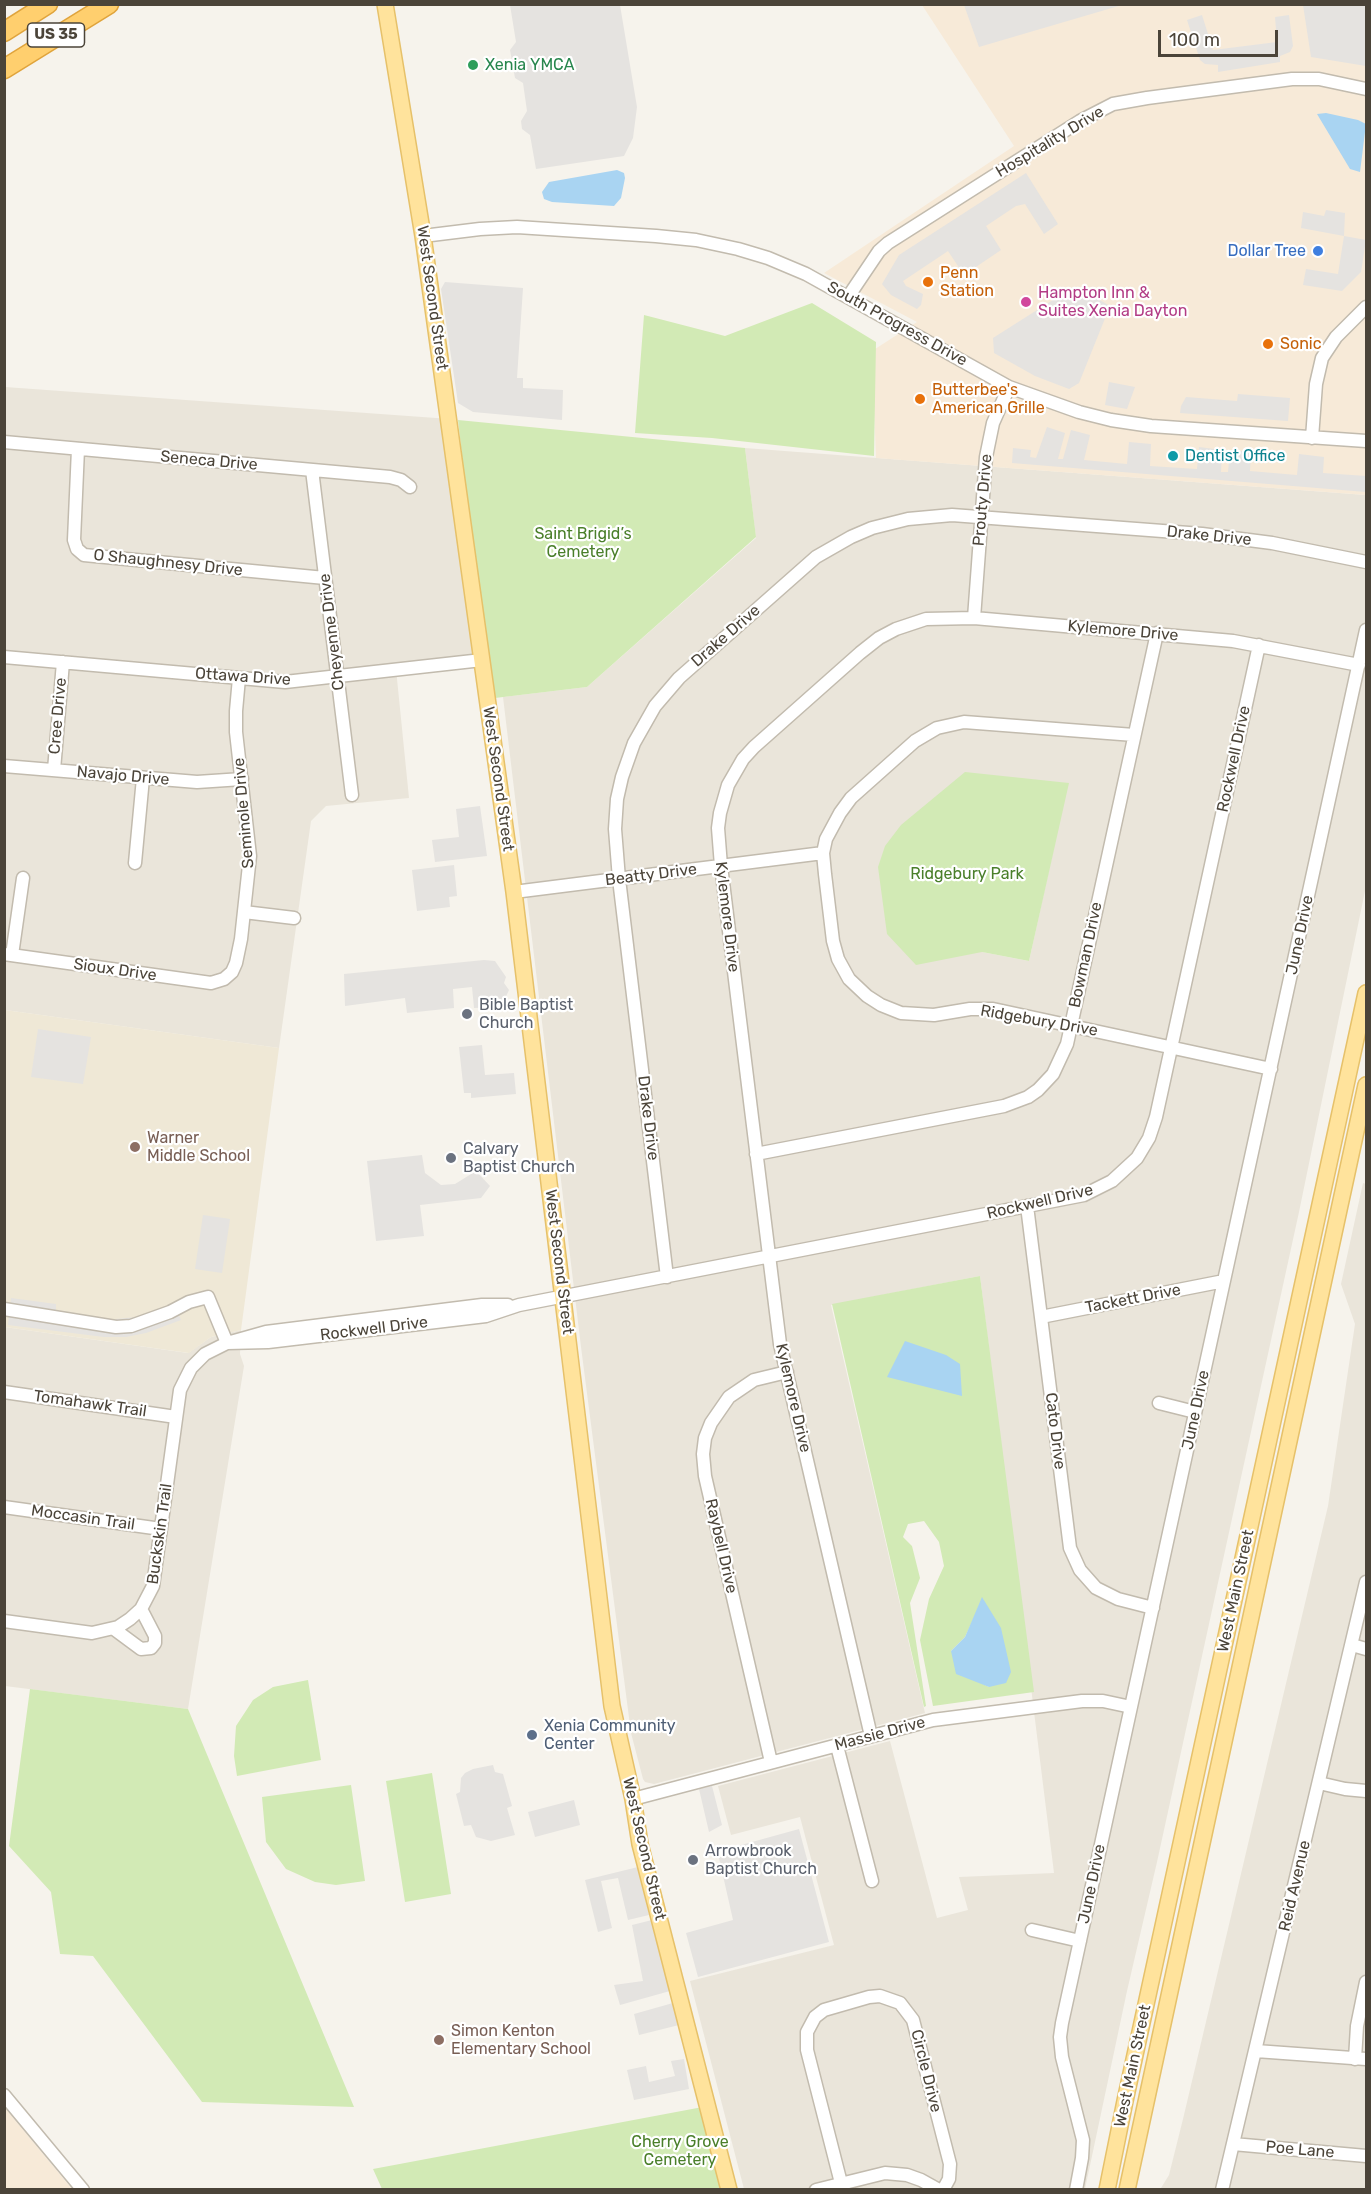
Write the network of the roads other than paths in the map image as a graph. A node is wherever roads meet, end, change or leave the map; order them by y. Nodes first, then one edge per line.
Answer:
1 (48, 4) edge
2 (109, 4) edge
3 (385, 4) edge
4 (4, 32) edge
5 (4, 69) edge
6 (1366, 89) edge
7 (423, 236) junction
8 (848, 297) junction
9 (1366, 307) edge
10 (1009, 387) junction
11 (1312, 438) junction
12 (1366, 441) edge
13 (4, 442) edge
14 (78, 449) junction
15 (312, 470) junction
16 (410, 487) dead end
17 (981, 518) junction
18 (1366, 562) edge
19 (325, 578) junction
20 (974, 618) junction
21 (1366, 630) edge
22 (1157, 633) junction
23 (1259, 645) junction
24 (4, 657) edge
25 (482, 660) junction
26 (63, 662) junction
27 (1359, 665) junction
28 (337, 676) junction
29 (239, 678) junction
30 (1134, 735) junction
31 (4, 766) edge
32 (54, 770) junction
33 (143, 778) junction
34 (242, 778) junction
35 (352, 795) dead end
36 (823, 853) junction
37 (135, 863) dead end
38 (721, 866) junction
39 (23, 878) dead end
40 (619, 879) junction
41 (514, 892) junction
42 (244, 912) junction
43 (294, 918) dead end
44 (8, 955) edge
45 (224, 979) joint
46 (1366, 993) edge
47 (1071, 1025) junction
48 (1170, 1047) junction
49 (1271, 1069) junction
50 (1366, 1085) edge
51 (756, 1154) junction
52 (1028, 1206) junction
53 (769, 1257) junction
54 (667, 1277) junction
55 (1224, 1281) junction
56 (563, 1297) junction
57 (4, 1309) edge
58 (1041, 1317) junction
59 (227, 1343) junction
60 (787, 1372) junction
61 (182, 1384) joint
62 (4, 1392) edge
63 (1159, 1403) dead end
64 (1195, 1412) junction
65 (176, 1417) junction
66 (4, 1507) edge
67 (161, 1529) junction
68 (1366, 1582) edge
69 (1153, 1608) junction
70 (141, 1609) junction
71 (4, 1621) edge
72 (114, 1629) junction
73 (1352, 1645) junction
74 (1366, 1649) edge
75 (1131, 1707) junction
76 (871, 1736) junction
77 (837, 1746) junction
78 (771, 1762) junction
79 (1319, 1783) junction
80 (1366, 1791) edge
81 (633, 1799) junction
82 (872, 1881) dead end
83 (1032, 1930) dead end
84 (1080, 1941) junction
85 (1366, 1982) edge
86 (1256, 2051) junction
87 (1361, 2059) edge
88 (4, 2095) edge
89 (1233, 2144) junction
90 (1366, 2156) edge
91 (841, 2183) junction
92 (83, 2190) edge
93 (729, 2190) edge
94 (816, 2190) edge
95 (939, 2190) edge
96 (943, 2190) edge
97 (1076, 2190) edge
98 (1107, 2190) edge
99 (1127, 2190) edge
100 (1222, 2190) edge

1 - 4 highway, US 35
2 - 5 highway, US 35
3 - 7 main road, West Second Street
6 - 8 street, Hospitality Drive
7 - 8 street, South Progress Drive
7 - 25 main road, West Second Street
8 - 10 street, South Progress Drive
9 - 11 street
10 - 11 street, South Progress Drive
10 - 17 street, Prouty Drive
11 - 12 street, South Progress Drive
13 - 14 street, Seneca Drive
14 - 15 street, Seneca Drive
14 - 19 street, O Shaughnesy Drive
15 - 16 street, Seneca Drive
15 - 19 street, Cheyenne Drive
17 - 18 street, Drake Drive
17 - 20 street, Prouty Drive
17 - 40 street, Drake Drive
19 - 28 street, Cheyenne Drive
20 - 22 street, Kylemore Drive
20 - 38 street, Kylemore Drive
21 - 27 street, June Drive
22 - 23 street, Kylemore Drive
22 - 30 street, Bowman Drive
23 - 27 street, Kylemore Drive
23 - 48 street, Rockwell Drive
24 - 26 street, Ottawa Drive
25 - 28 street, Ottawa Drive
25 - 41 main road, West Second Street
26 - 29 street, Ottawa Drive
26 - 32 street, Cree Drive
27 - 49 street, June Drive
28 - 29 street, Ottawa Drive
28 - 35 street, Cheyenne Drive
29 - 34 street, Seminole Drive
30 - 36 street, Ridgebury Drive
30 - 47 street, Bowman Drive
31 - 32 street, Navajo Drive
32 - 33 street, Navajo Drive
33 - 34 street, Navajo Drive
33 - 37 street
34 - 42 street, Seminole Drive
36 - 38 street, Beatty Drive
36 - 47 street, Ridgebury Drive
38 - 40 street, Beatty Drive
38 - 51 street, Kylemore Drive
39 - 44 street
40 - 41 street, Beatty Drive
40 - 54 street, Drake Drive
41 - 56 main road, West Second Street
42 - 43 street
42 - 45 street, Seminole Drive
44 - 45 street, Sioux Drive
46 - 98 main road, West Main Street
47 - 48 street, Ridgebury Drive
47 - 51 street, Bowman Drive
48 - 49 street, Ridgebury Drive
48 - 52 street, Rockwell Drive
49 - 55 street, June Drive
50 - 99 main road, West Main Street
51 - 53 street, Kylemore Drive
52 - 53 street, Rockwell Drive
52 - 58 street, Cato Drive
53 - 54 street, Rockwell Drive
53 - 60 street, Kylemore Drive
54 - 56 street, Rockwell Drive
55 - 58 street, Tackett Drive
55 - 64 street, June Drive
56 - 59 street, Rockwell Drive
56 - 81 main road, West Second Street
57 - 59 street
58 - 69 street, Cato Drive
59 - 61 street, Rockwell Drive
60 - 76 street, Kylemore Drive
60 - 78 street, Raybell Drive
61 - 65 street, Buckskin Trail
62 - 65 street, Tomahawk Trail
63 - 64 street
64 - 69 street, June Drive
65 - 67 street, Buckskin Trail
66 - 67 street, Moccasin Trail
67 - 70 street, Buckskin Trail
68 - 73 street, Reid Avenue
69 - 75 street, June Drive
70 - 72 street, Buckskin Trail
70 - 72 street
71 - 72 street
73 - 74 street
73 - 79 street, Reid Avenue
75 - 76 street, Massie Drive
75 - 84 street, June Drive
76 - 77 street, Massie Drive
77 - 78 street, Massie Drive
77 - 82 street
78 - 81 street, Massie Drive
79 - 80 street
79 - 86 street, Reid Avenue
81 - 93 main road, West Second Street
83 - 84 street
84 - 97 street, June Drive
85 - 87 street
86 - 87 street
86 - 89 street, Reid Avenue
88 - 92 street
89 - 90 street, Poe Lane
89 - 100 street, Reid Avenue
91 - 94 street
91 - 95 street
91 - 96 street, Circle Drive

